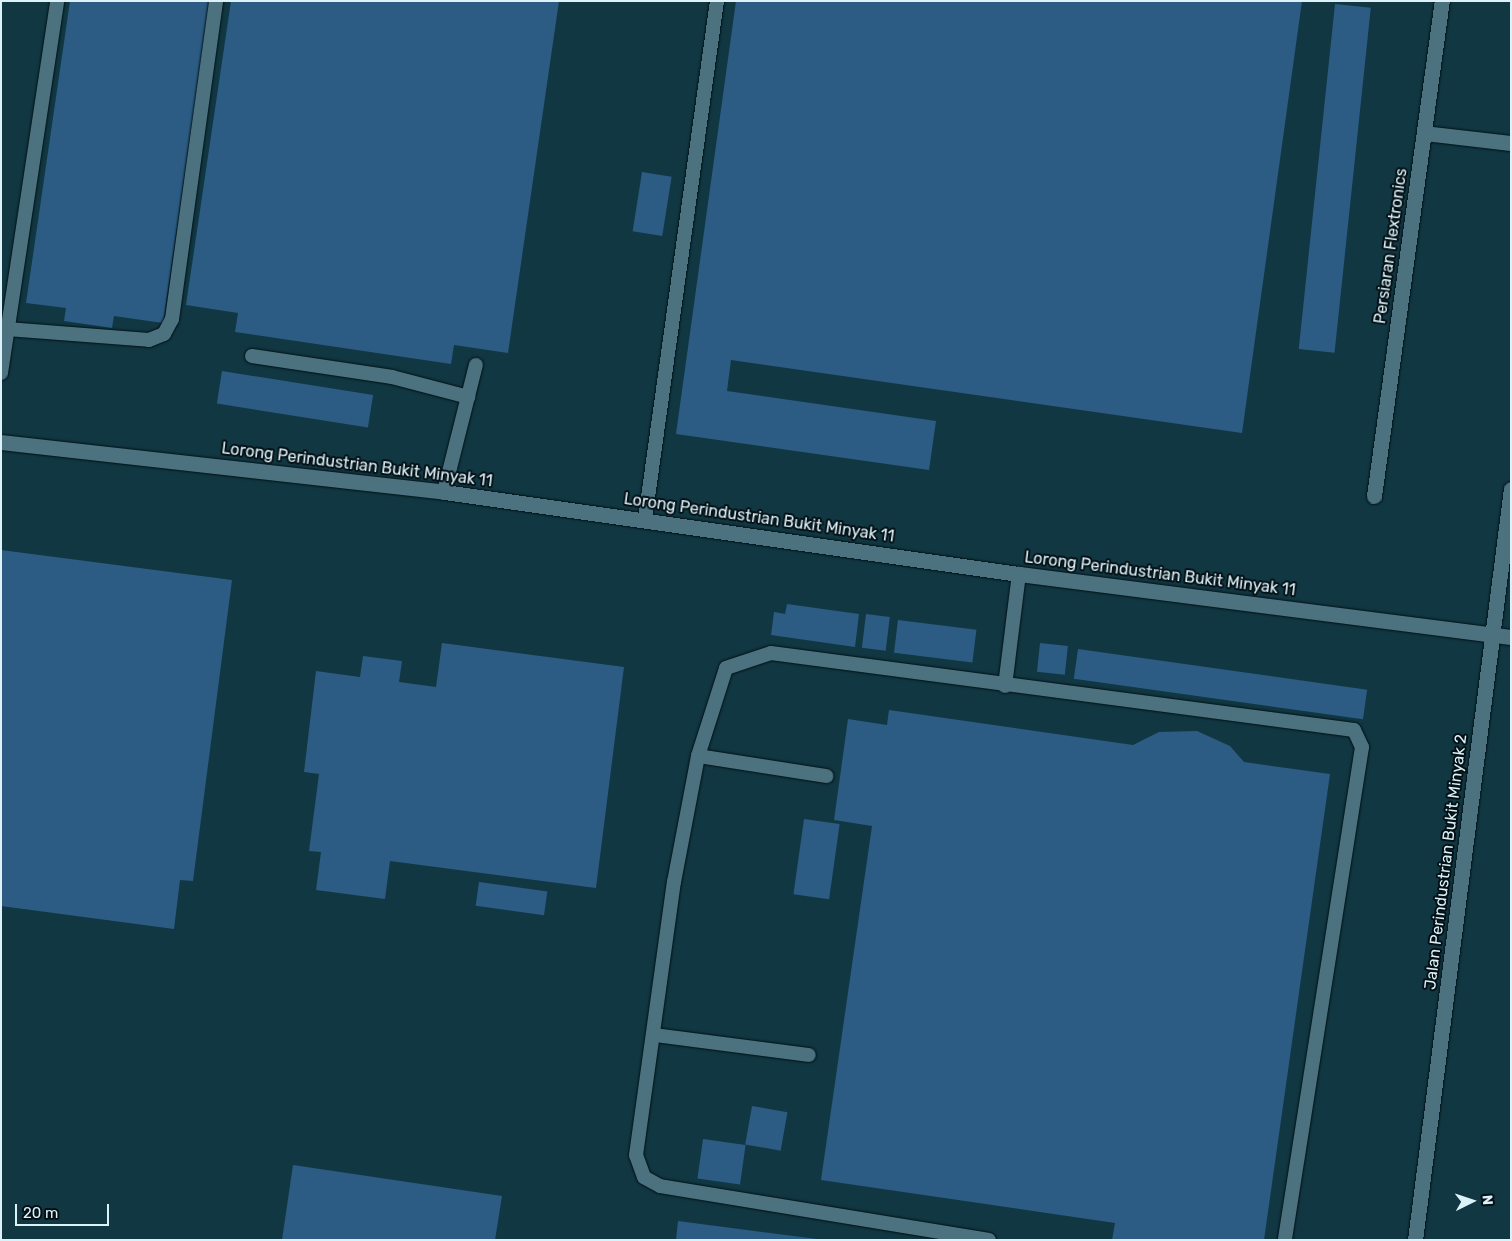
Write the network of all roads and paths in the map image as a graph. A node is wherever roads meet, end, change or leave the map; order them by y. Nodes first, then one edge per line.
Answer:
1 (57, 1) edge
2 (216, 1) edge
3 (718, 1) edge
4 (1442, 1) edge
5 (1424, 133) junction
6 (1511, 143) edge
7 (8, 329) junction
8 (252, 356) dead end
9 (476, 365) dead end
10 (1, 373) edge
11 (468, 397) junction
12 (1, 442) edge
13 (1511, 489) edge
14 (444, 492) junction
15 (1374, 496) dead end
16 (645, 519) junction
17 (1019, 574) junction
18 (1493, 635) junction
19 (1511, 637) edge
20 (1005, 686) junction
21 (698, 756) junction
22 (826, 776) dead end
23 (655, 1035) junction
24 (809, 1055) dead end
25 (989, 1240) edge
26 (1285, 1240) edge
27 (1415, 1240) edge

1 - 7 lane
2 - 7 lane
3 - 16 lane
4 - 5 street, Persiaran Flextronics
5 - 6 street
5 - 15 street, Persiaran Flextronics
7 - 10 lane
8 - 11 lane
9 - 11 lane
11 - 14 lane
12 - 14 street, Lorong Perindustrian Bukit Minyak 11
13 - 18 street, Jalan Perindustrian Bukit Minyak 2
14 - 16 street, Lorong Perindustrian Bukit Minyak 11
16 - 17 street, Lorong Perindustrian Bukit Minyak 11
17 - 18 street, Lorong Perindustrian Bukit Minyak 11
17 - 20 lane
18 - 19 street, Lorong Perindustrian Bukit Minyak 11
18 - 27 street, Jalan Perindustrian Bukit Minyak 2
20 - 21 lane
20 - 26 lane
21 - 22 lane
21 - 23 lane
23 - 24 lane
23 - 25 lane

